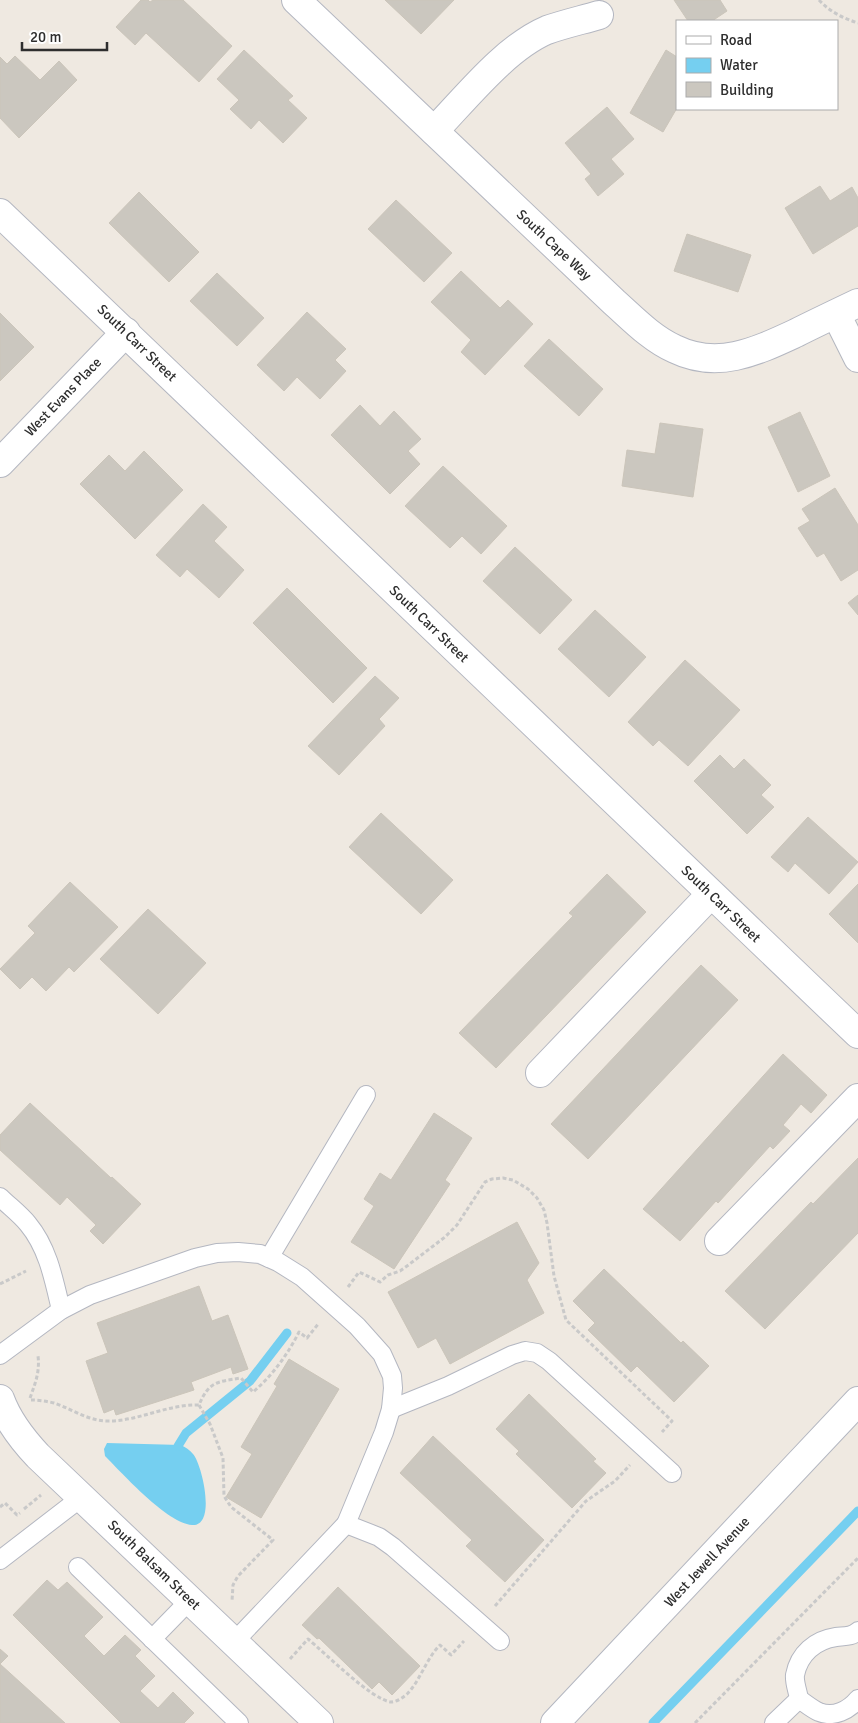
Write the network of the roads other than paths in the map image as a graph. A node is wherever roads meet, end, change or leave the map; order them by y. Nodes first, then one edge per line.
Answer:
1 (296, 0) edge
2 (599, 15) dead end
3 (434, 131) junction
4 (0, 213) edge
5 (847, 308) edge
6 (126, 332) junction
7 (858, 358) edge
8 (0, 463) edge
9 (711, 894) junction
10 (858, 1034) edge
11 (540, 1073) dead end
12 (366, 1095) dead end
13 (858, 1098) edge
14 (0, 1197) edge
15 (719, 1241) dead end
16 (269, 1258) junction
17 (61, 1310) junction
18 (0, 1355) edge
19 (858, 1401) edge
20 (391, 1409) junction
21 (3, 1415) edge
22 (672, 1472) dead end
23 (82, 1497) junction
24 (346, 1524) junction
25 (0, 1560) edge
26 (78, 1567) dead end
27 (190, 1600) junction
28 (857, 1635) edge
29 (152, 1639) junction
30 (500, 1641) dead end
31 (234, 1642) junction
32 (799, 1699) junction
33 (858, 1699) edge
34 (239, 1723) edge
35 (318, 1723) edge
36 (555, 1723) edge
37 (774, 1723) edge

1 - 3 street, South Cape Way
2 - 3 street
3 - 5 street, South Cape Way
4 - 6 street, South Carr Street
5 - 7 street
6 - 8 street, West Evans Place
6 - 9 street, South Carr Street
9 - 10 street, South Carr Street
9 - 11 street
12 - 16 lane
13 - 15 street
14 - 17 lane
16 - 17 lane
16 - 20 lane
17 - 18 lane
19 - 36 street, West Jewell Avenue
20 - 22 lane
20 - 24 lane
21 - 23 street, South Balsam Street
23 - 25 lane
23 - 27 street, South Balsam Street
24 - 30 lane
24 - 31 lane
26 - 29 lane
27 - 29 lane
27 - 31 street, South Balsam Street
28 - 32 lane
29 - 34 lane
31 - 35 street, South Balsam Street
32 - 33 lane
32 - 37 lane

